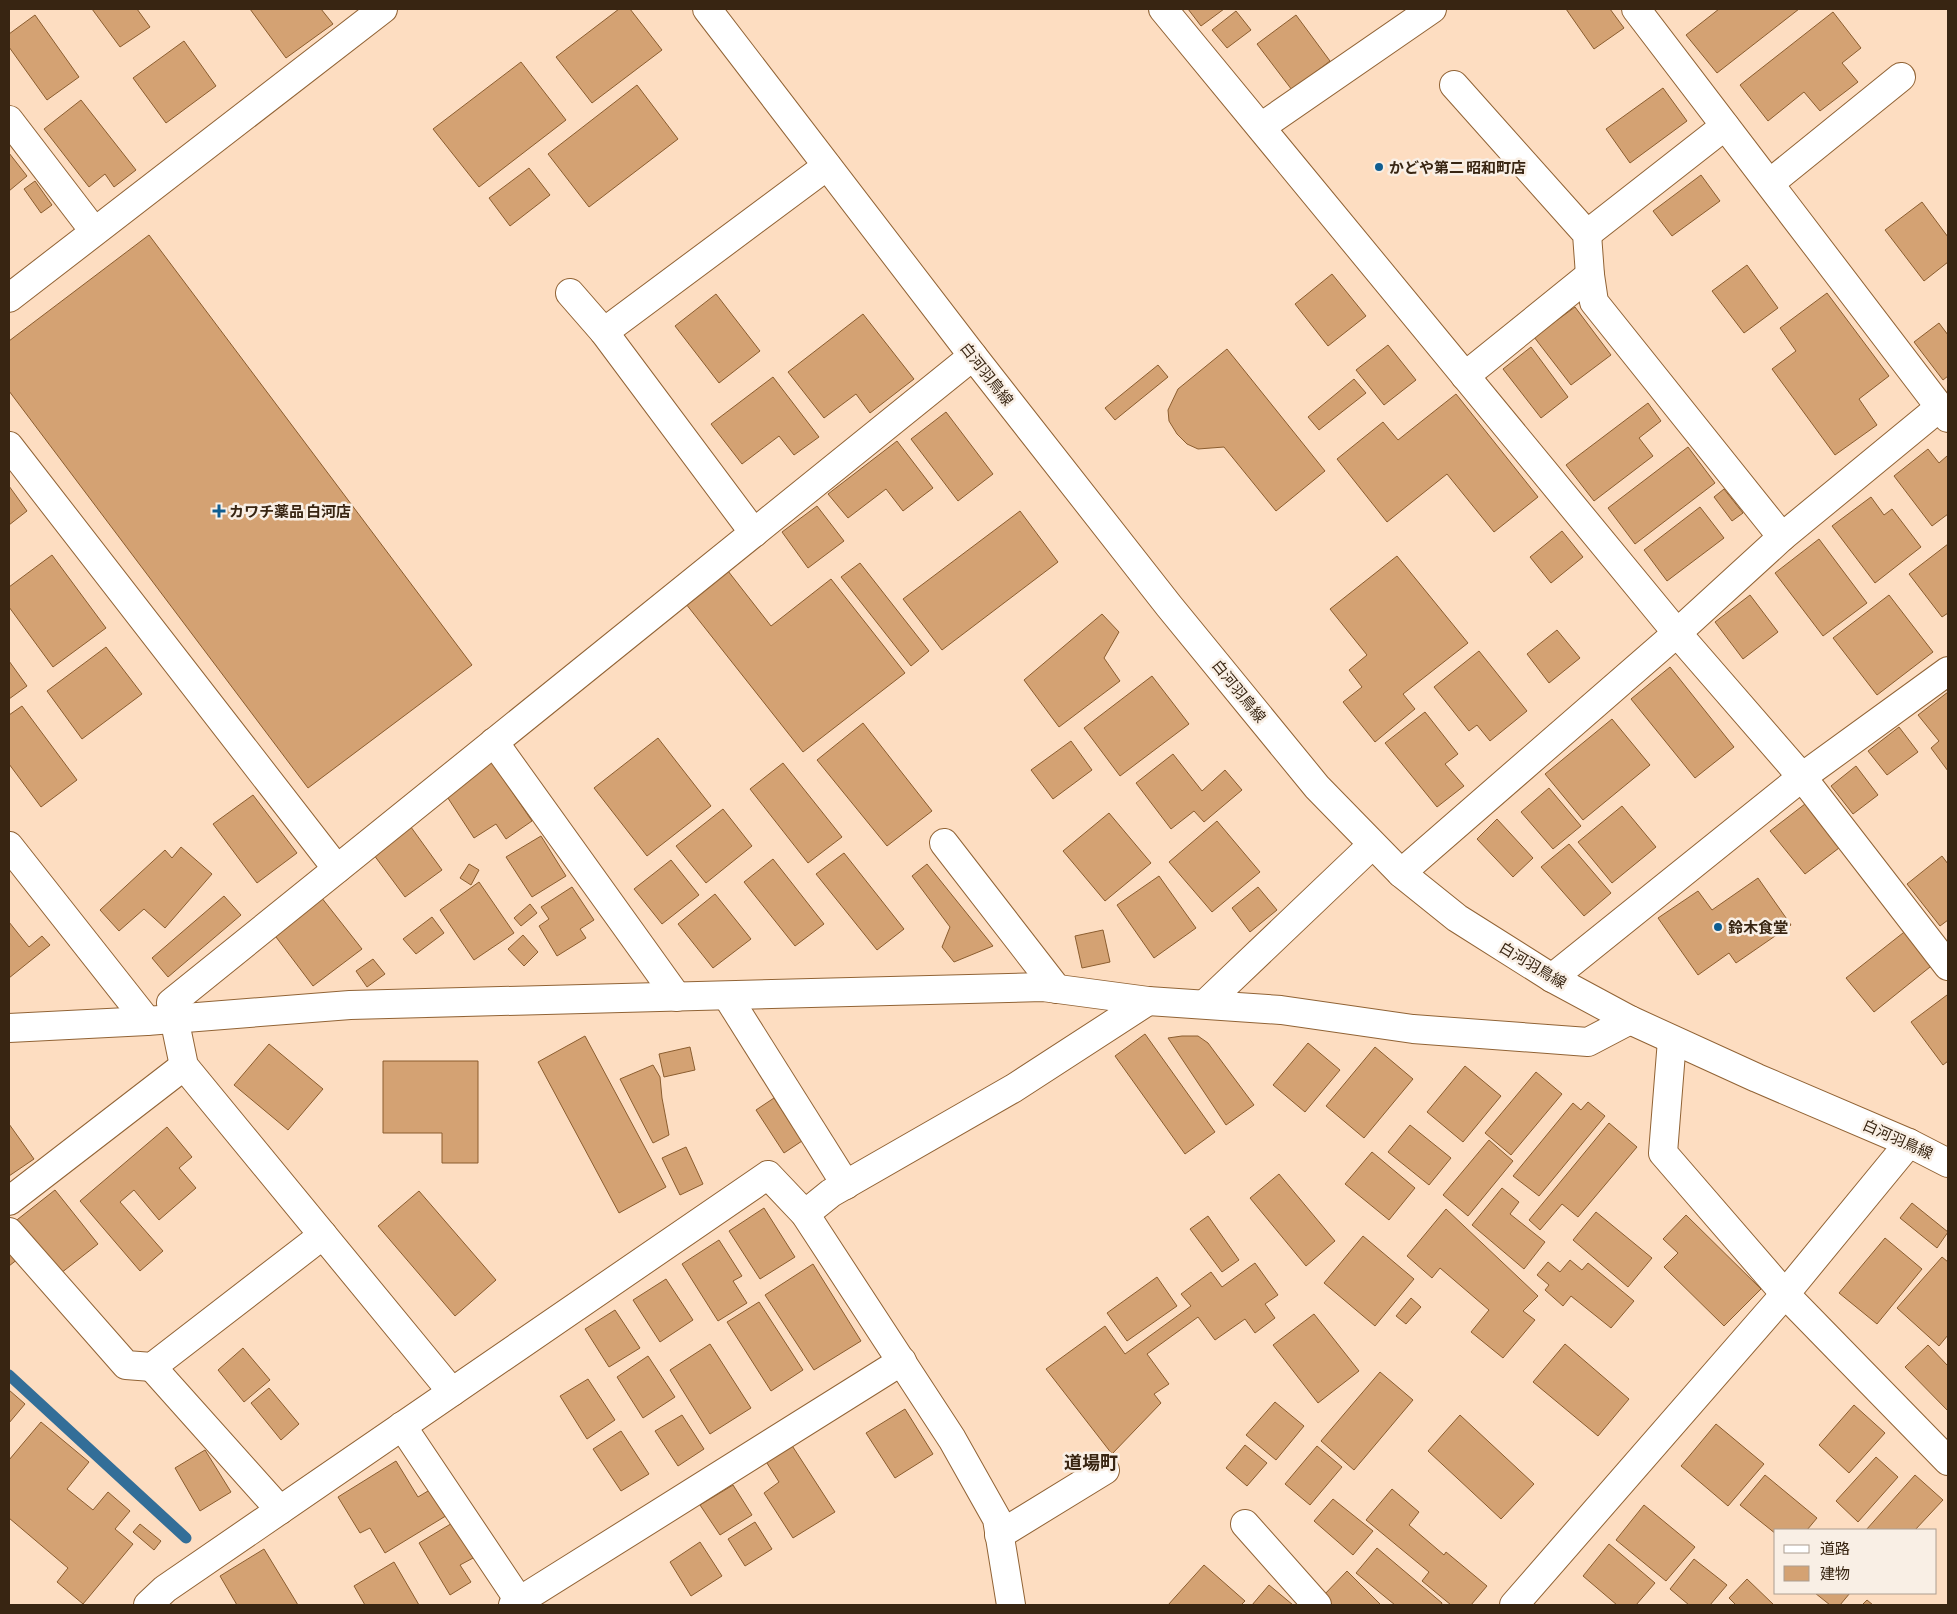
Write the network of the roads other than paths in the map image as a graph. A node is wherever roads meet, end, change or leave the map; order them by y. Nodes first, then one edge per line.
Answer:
1 (383, 9) edge
2 (707, 9) edge
3 (1163, 9) edge
4 (1432, 9) edge
5 (1636, 9) edge
6 (1901, 78) dead end
7 (1454, 85) dead end
8 (9, 120) edge
9 (1725, 126) junction
10 (1261, 127) junction
11 (827, 166) junction
12 (1770, 184) junction
13 (94, 231) junction
14 (1587, 234) junction
15 (1590, 275) junction
16 (570, 293) dead end
17 (9, 298) edge
18 (604, 332) junction
19 (973, 356) junction
20 (1465, 376) junction
21 (1944, 413) edge
22 (9, 446) edge
23 (754, 534) junction
24 (1782, 537) junction
25 (1677, 633) junction
26 (1948, 671) edge
27 (494, 742) junction
28 (1802, 777) junction
29 (944, 843) dead end
30 (1372, 845) junction
31 (9, 846) edge
32 (337, 869) junction
33 (1401, 873) junction
34 (1948, 966) edge
35 (1552, 978) junction
36 (1057, 989) junction
37 (727, 996) junction
38 (677, 997) junction
39 (1148, 1001) junction
40 (1205, 1004) junction
41 (160, 1020) junction
42 (1630, 1020) junction
43 (9, 1028) edge
44 (1672, 1040) junction
45 (184, 1066) junction
46 (1909, 1143) junction
47 (1948, 1163) edge
48 (846, 1185) junction
49 (9, 1201) edge
50 (805, 1214) junction
51 (9, 1232) edge
52 (323, 1235) junction
53 (1785, 1294) junction
54 (902, 1362) junction
55 (152, 1367) junction
56 (452, 1392) junction
57 (402, 1426) junction
58 (1948, 1461) edge
59 (1105, 1470) dead end
60 (280, 1510) junction
61 (1245, 1524) dead end
62 (999, 1535) junction
63 (516, 1604) edge
64 (148, 1605) edge
65 (1011, 1605) edge
66 (1317, 1605) edge
67 (1514, 1605) edge

1 - 13 street
2 - 11 street, 白河羽鳥線
3 - 10 street
4 - 10 street
5 - 9 street
6 - 12 street
7 - 14 street
8 - 13 street
9 - 12 street
9 - 14 street
10 - 20 street
11 - 18 street
11 - 19 street, 白河羽鳥線
12 - 21 street
13 - 17 street
14 - 15 street
15 - 20 street
15 - 24 street
16 - 18 street
18 - 23 street
19 - 23 street
19 - 30 street, 白河羽鳥線
20 - 25 street
21 - 24 street
22 - 32 street
23 - 27 street
24 - 25 street
25 - 28 street
25 - 33 street
26 - 28 street
27 - 32 street
27 - 38 street
28 - 34 street
28 - 35 street
29 - 36 street
30 - 33 street, 白河羽鳥線
30 - 40 street
31 - 41 street
32 - 41 street
33 - 35 street, 白河羽鳥線
35 - 42 street, 白河羽鳥線
36 - 37 street
36 - 39 street
37 - 38 street
37 - 48 street
38 - 41 street
39 - 40 street
39 - 48 street
40 - 42 street
41 - 43 street
41 - 45 street
42 - 44 street, 白河羽鳥線
44 - 46 street, 白河羽鳥線
44 - 53 street
45 - 49 street
45 - 52 street
46 - 47 street, 白河羽鳥線
46 - 53 street
48 - 50 street
50 - 54 street
50 - 56 street
51 - 55 street
52 - 55 street
52 - 56 street
53 - 58 street
53 - 67 street
54 - 62 street
54 - 63 street
55 - 60 street
56 - 57 street
57 - 60 street
57 - 63 street
59 - 62 street
60 - 64 street
61 - 66 street
62 - 65 street

